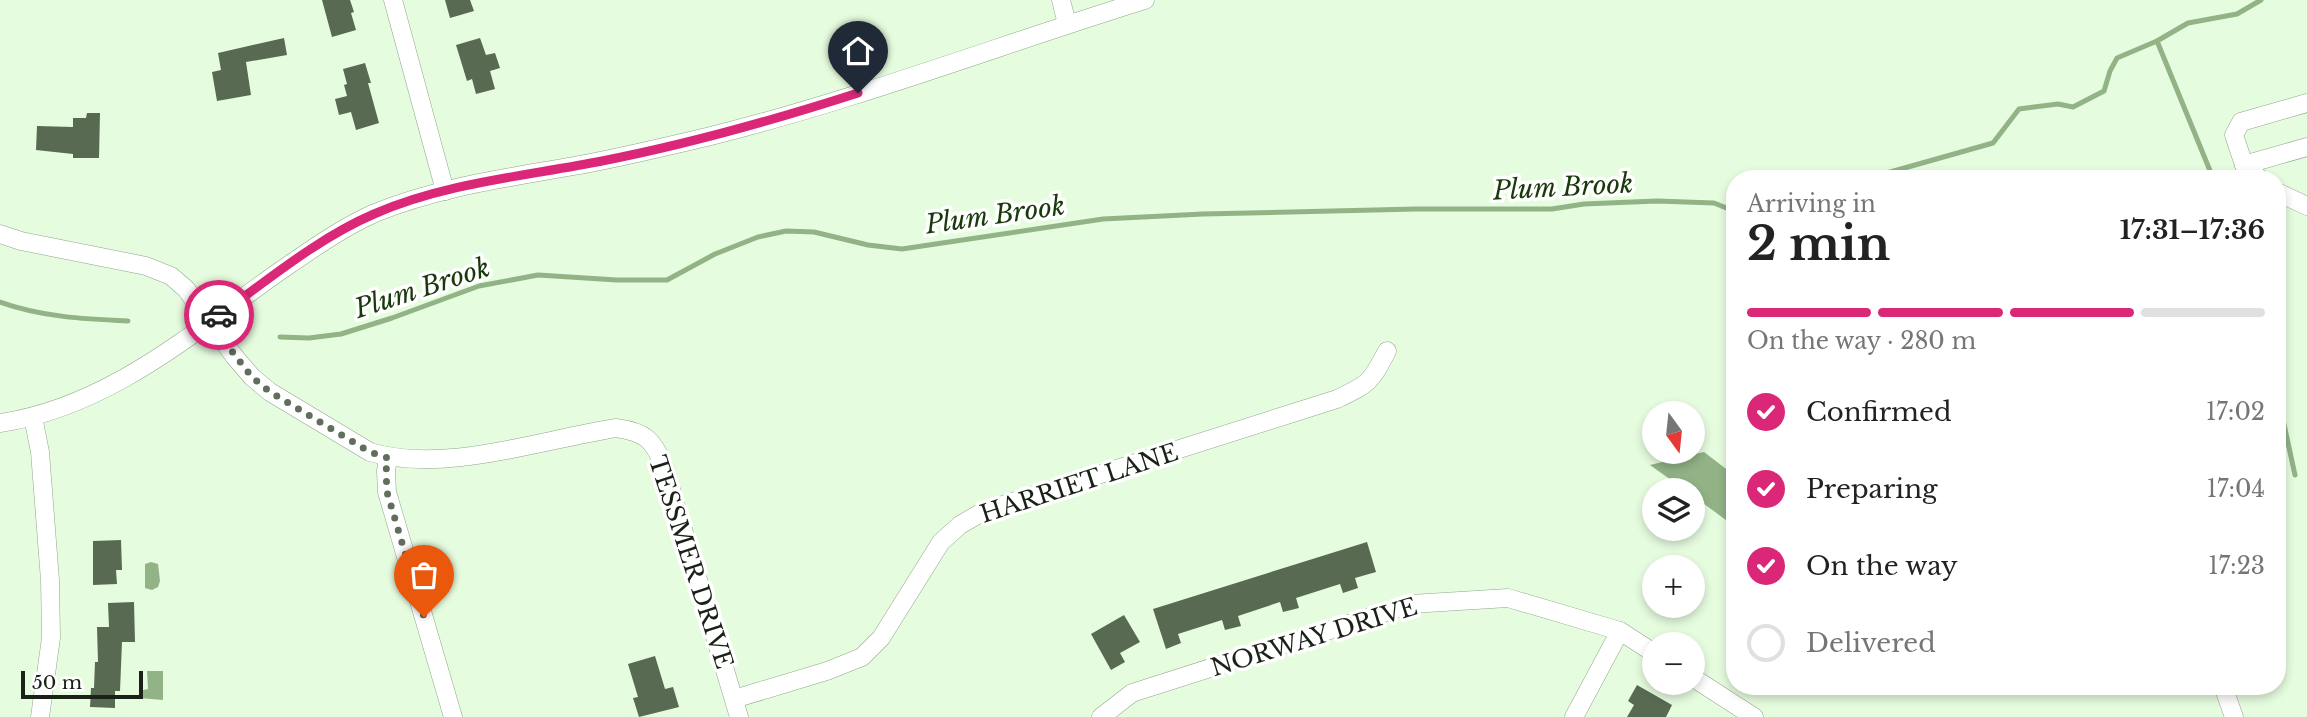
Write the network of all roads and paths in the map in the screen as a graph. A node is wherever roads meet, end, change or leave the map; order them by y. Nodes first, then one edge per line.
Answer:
1 (393, 0) edge
2 (1061, 0) edge
3 (1145, 0) edge
4 (1067, 24) junction
5 (2307, 103) edge
6 (2307, 147) edge
7 (2244, 165) junction
8 (2250, 170) edge
9 (445, 191) junction
10 (2286, 195) edge
11 (2304, 202) edge
12 (0, 234) edge
13 (209, 322) junction
14 (1387, 351) dead end
15 (33, 417) junction
16 (0, 423) edge
17 (388, 458) junction
18 (1620, 631) junction
19 (1642, 645) edge
20 (1705, 685) edge
21 (2226, 695) edge
22 (734, 699) junction
23 (40, 717) edge
24 (453, 717) edge
25 (739, 717) edge
26 (1101, 717) edge
27 (1574, 717) edge
28 (1754, 717) edge
29 (2234, 717) edge

1 - 9 street
2 - 4 street
3 - 4 street
4 - 9 street
5 - 7 street
6 - 7 street
7 - 8 street
9 - 13 street
10 - 11 street
12 - 13 street, TESSMER DRIVE
13 - 15 street
13 - 17 street, TESSMER DRIVE
14 - 22 street, HARRIET LANE
15 - 16 street
15 - 23 street
17 - 22 street, TESSMER DRIVE
17 - 24 street
18 - 19 street, NORWAY DRIVE
18 - 26 street, NORWAY DRIVE
18 - 27 street
20 - 28 street
21 - 29 street
22 - 25 street, TESSMER DRIVE

